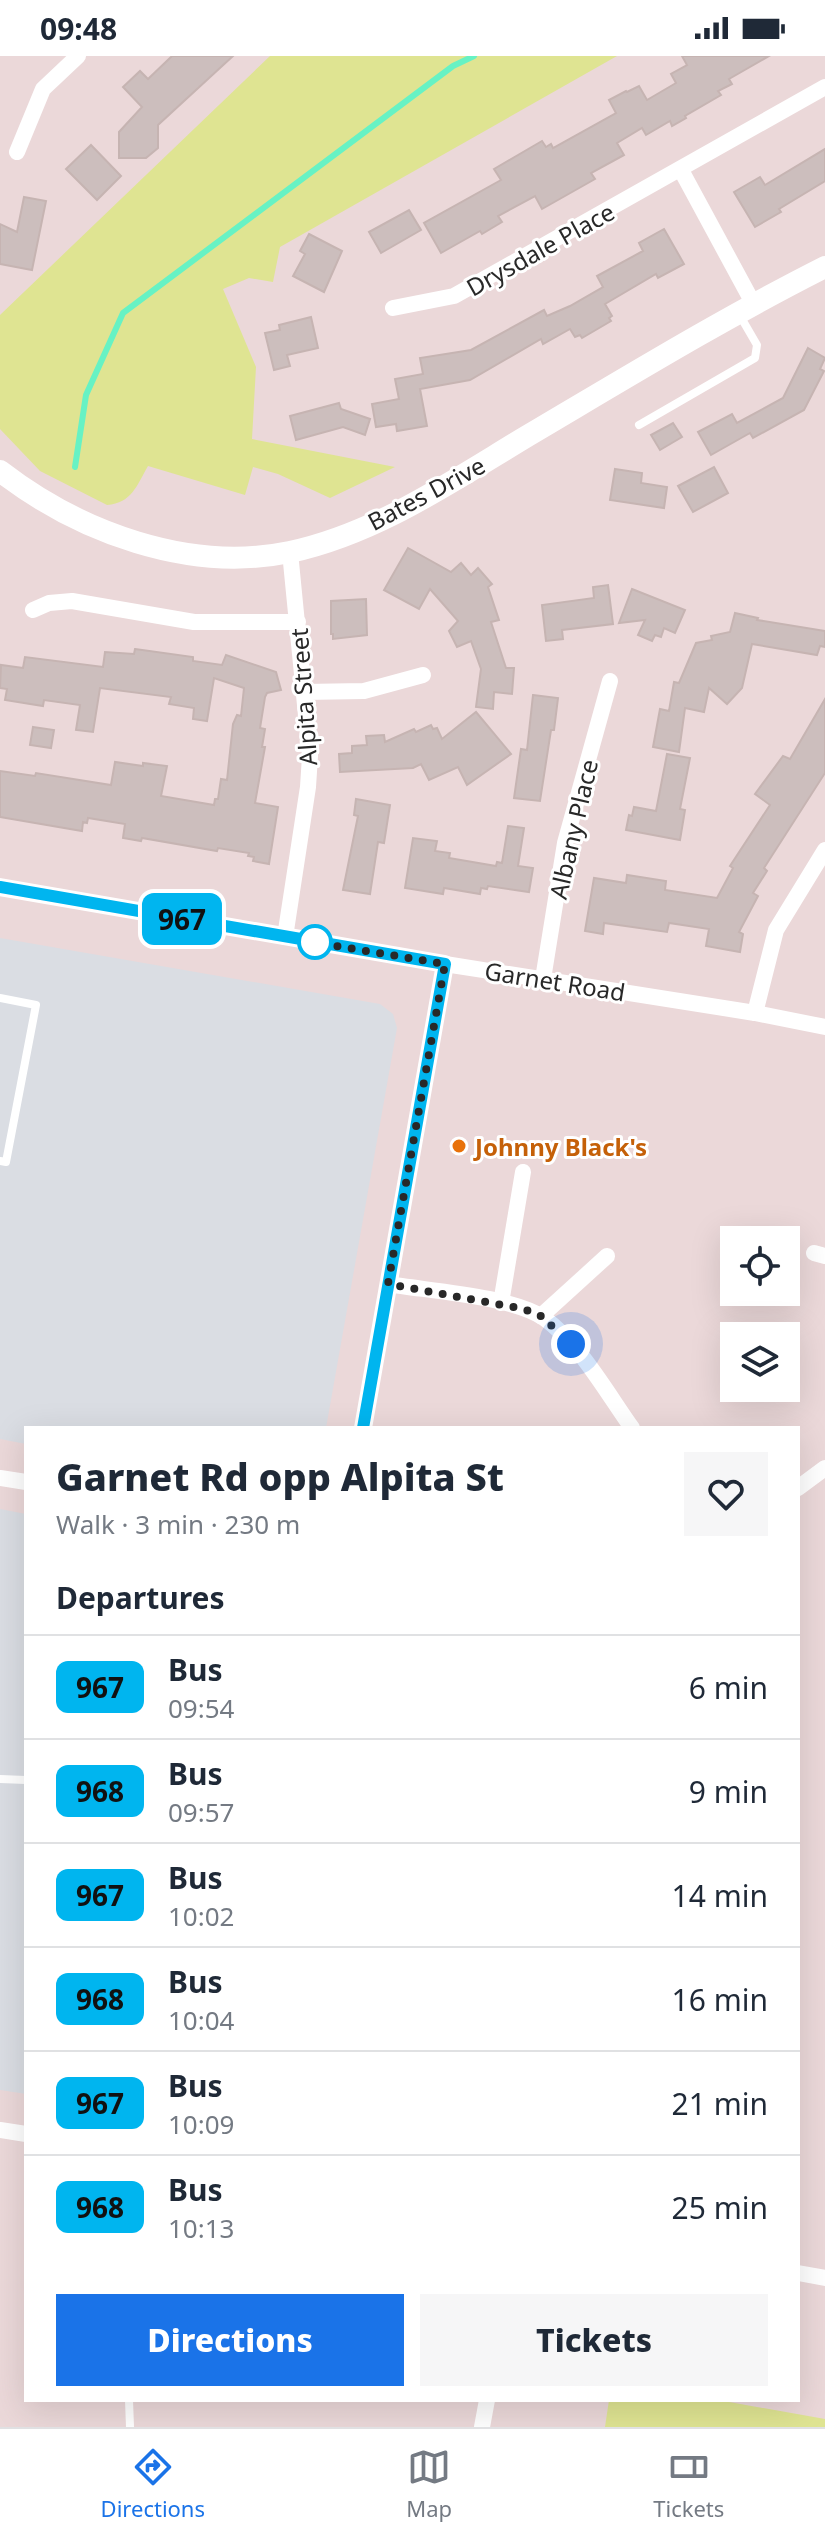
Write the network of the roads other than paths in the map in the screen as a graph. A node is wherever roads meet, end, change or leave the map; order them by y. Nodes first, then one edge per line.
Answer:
1 (78, 56) edge
2 (825, 87) edge
3 (17, 152) dead end
4 (681, 170) junction
5 (825, 267) edge
6 (393, 308) dead end
7 (746, 308) junction
8 (639, 425) dead end
9 (0, 471) edge
10 (290, 552) junction
11 (33, 610) dead end
12 (298, 622) junction
13 (423, 675) dead end
14 (610, 681) dead end
15 (304, 692) junction
16 (825, 850) edge
17 (0, 887) edge
18 (285, 937) junction
19 (445, 964) junction
20 (543, 979) junction
21 (0, 998) edge
22 (755, 1013) junction
23 (825, 1027) edge
24 (0, 1161) edge
25 (523, 1172) dead end
26 (607, 1256) dead end
27 (388, 1284) junction
28 (501, 1303) junction
29 (541, 1316) junction
30 (363, 1426) edge
31 (631, 1426) edge
32 (825, 1468) edge
33 (0, 1478) edge
34 (24, 1482) edge
35 (800, 1487) edge
36 (0, 1779) edge
37 (24, 1780) edge
38 (0, 2130) edge
39 (24, 2134) edge
40 (800, 2273) edge
41 (825, 2278) edge
42 (129, 2402) edge
43 (487, 2402) edge
44 (130, 2427) edge
45 (482, 2427) edge

1 - 3 street
2 - 4 street, Drysdale Place
4 - 6 street, Drysdale Place
4 - 7 street
5 - 7 main road, Bates Drive
7 - 8 lane
7 - 10 main road, Bates Drive
9 - 10 main road, Bates Drive
10 - 12 street, Alpita Street
11 - 12 street
12 - 15 street, Alpita Street
13 - 15 street
14 - 20 street, Albany Place
15 - 18 street, Alpita Street
16 - 22 street
17 - 18 street, Garnet Road
18 - 19 street, Garnet Road
19 - 20 street, Garnet Road
19 - 27 street
20 - 22 street, Garnet Road
21 - 24 lane
22 - 23 street, Garnet Road
25 - 28 street
26 - 29 street
27 - 28 street
27 - 30 street
28 - 29 street
29 - 31 street
32 - 35 street
33 - 34 street
36 - 37 lane
38 - 39 street
40 - 41 street
42 - 44 lane
43 - 45 street

